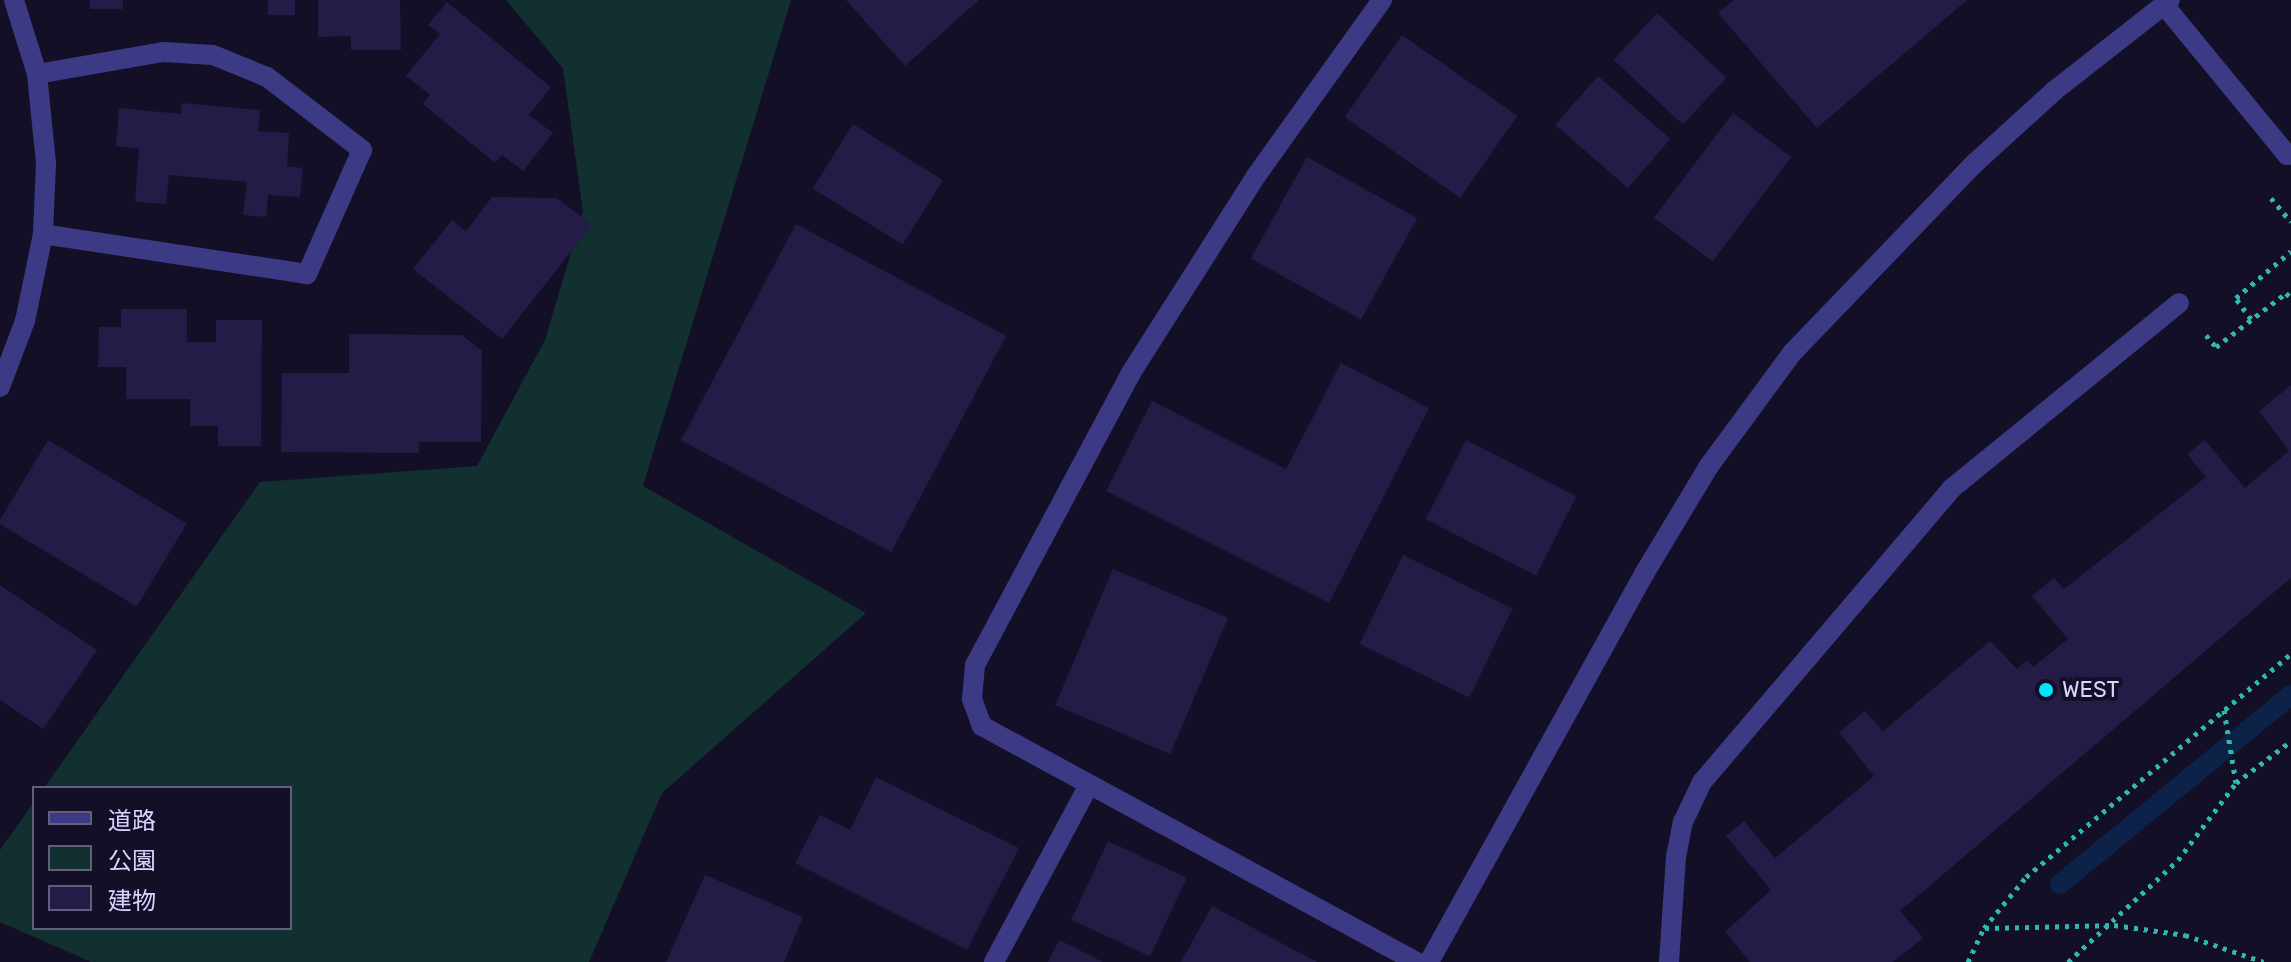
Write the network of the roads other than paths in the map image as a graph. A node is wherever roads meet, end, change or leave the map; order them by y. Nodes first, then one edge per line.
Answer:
1 (14, 0) edge
2 (1382, 0) edge
3 (2167, 2) edge
4 (37, 74) junction
5 (2291, 153) edge
6 (43, 234) junction
7 (2179, 303) dead end
8 (0, 387) edge
9 (1089, 785) junction
10 (994, 962) edge
11 (1417, 962) edge
12 (1429, 962) edge
13 (1669, 962) edge

1 - 4 street
2 - 9 street
3 - 5 street
3 - 12 street
4 - 6 street
4 - 6 street
6 - 8 street
7 - 13 street
9 - 10 street
9 - 11 street

